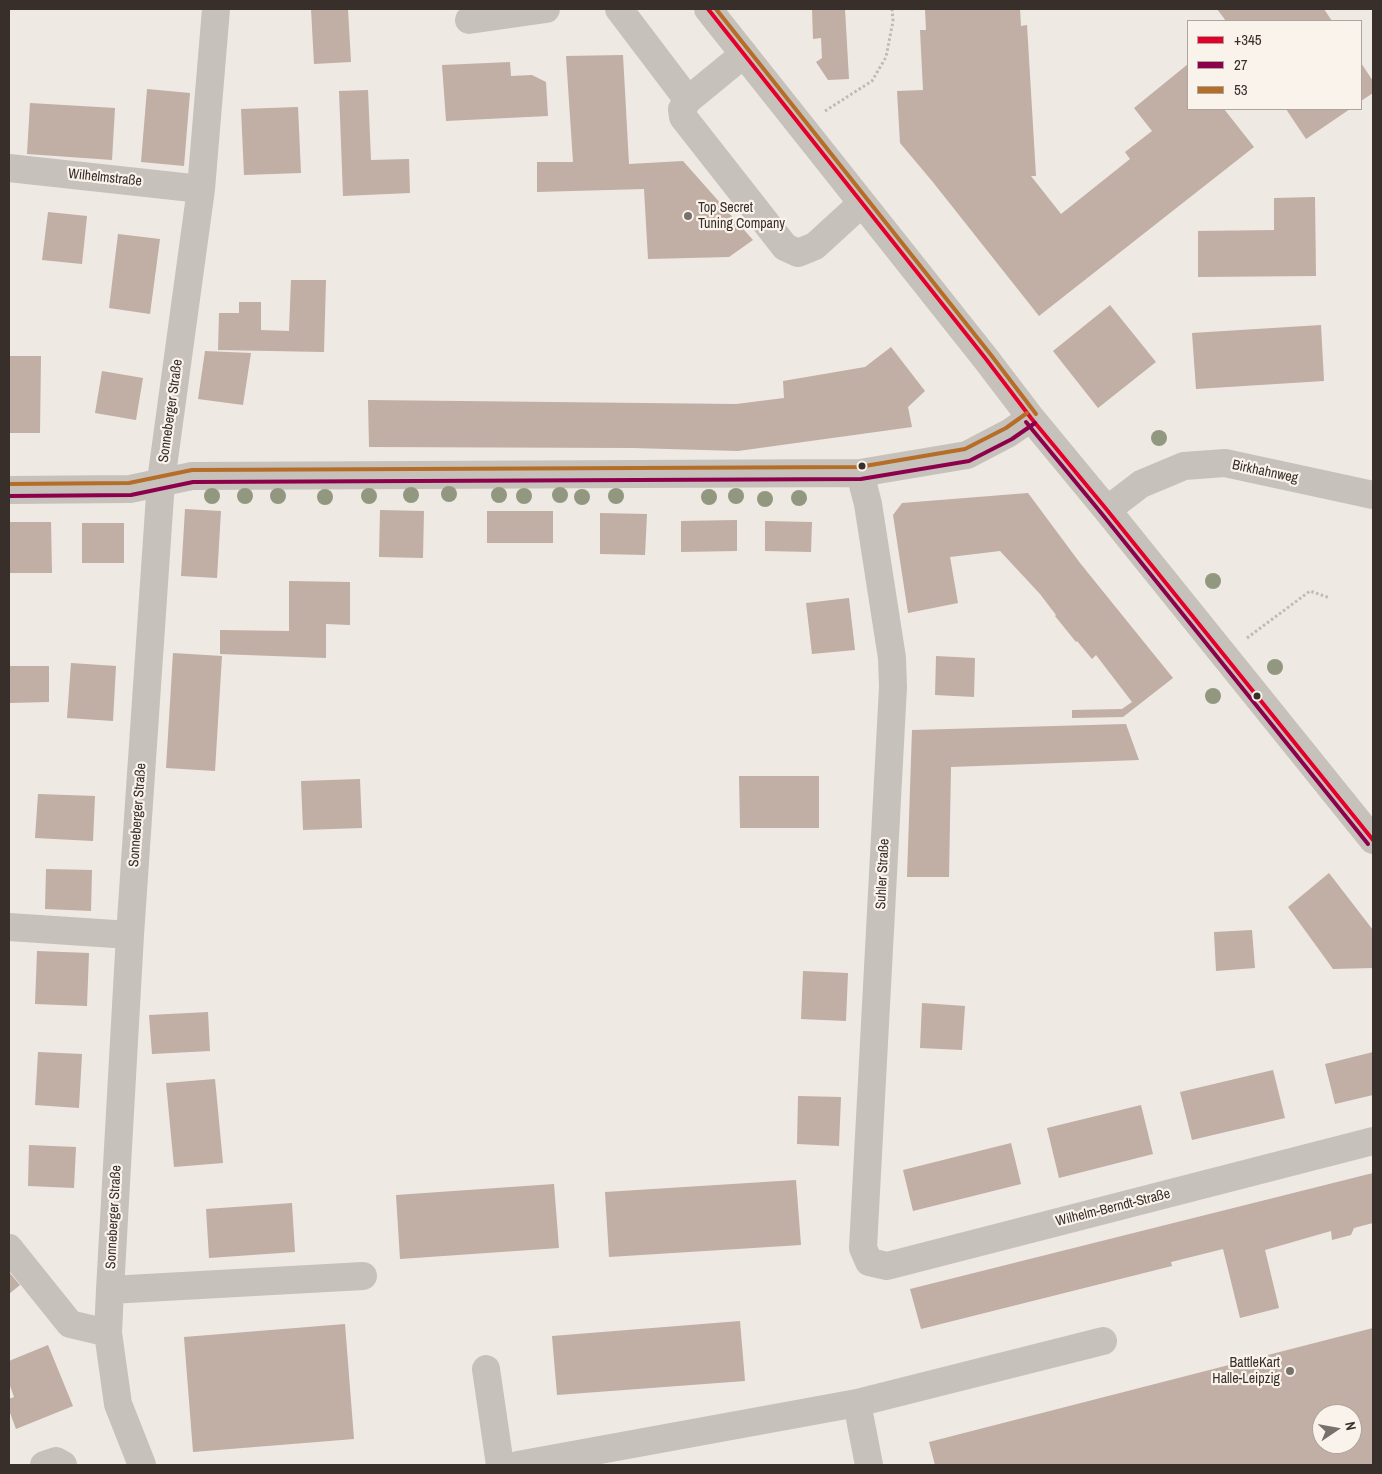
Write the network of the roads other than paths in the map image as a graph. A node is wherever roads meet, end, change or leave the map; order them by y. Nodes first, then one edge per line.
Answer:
1 (216, 9) edge
2 (546, 9) edge
3 (619, 9) edge
4 (708, 9) edge
5 (469, 20) dead end
6 (744, 54) junction
7 (688, 100) junction
8 (9, 168) edge
9 (201, 189) junction
10 (862, 203) junction
11 (1031, 418) junction
12 (860, 473) junction
13 (161, 482) junction
14 (9, 490) edge
15 (1373, 495) edge
16 (1107, 510) junction
17 (1373, 840) edge
18 (9, 927) edge
19 (130, 935) junction
20 (1373, 1141) edge
21 (9, 1248) edge
22 (862, 1248) joint
23 (363, 1276) dead end
24 (110, 1290) junction
25 (108, 1334) junction
26 (1103, 1341) dead end
27 (486, 1369) dead end
28 (857, 1403) junction
29 (44, 1465) edge
30 (63, 1465) edge
31 (142, 1465) edge
32 (500, 1465) edge
33 (518, 1465) edge
34 (869, 1465) edge

1 - 9 street, Sonneberger Straße
2 - 5 street
3 - 7 street
4 - 6 street
6 - 7 street
6 - 10 street
7 - 10 street
8 - 9 street, Wilhelmstraße
9 - 13 street, Sonneberger Straße
10 - 11 street
11 - 12 street
11 - 16 street
12 - 13 street
12 - 22 street, Suhler Straße
13 - 14 street
13 - 19 street, Sonneberger Straße
15 - 16 street, Birkhahnweg
16 - 17 street
18 - 19 street
19 - 24 street, Sonneberger Straße
20 - 22 street, Wilhelm-Berndt-Straße
21 - 25 street
23 - 24 street, Sonneberger Straße
24 - 25 street, Sonneberger Straße
25 - 31 street, Sonneberger Straße
26 - 28 street
27 - 32 street
28 - 33 street
28 - 34 street
29 - 30 street

